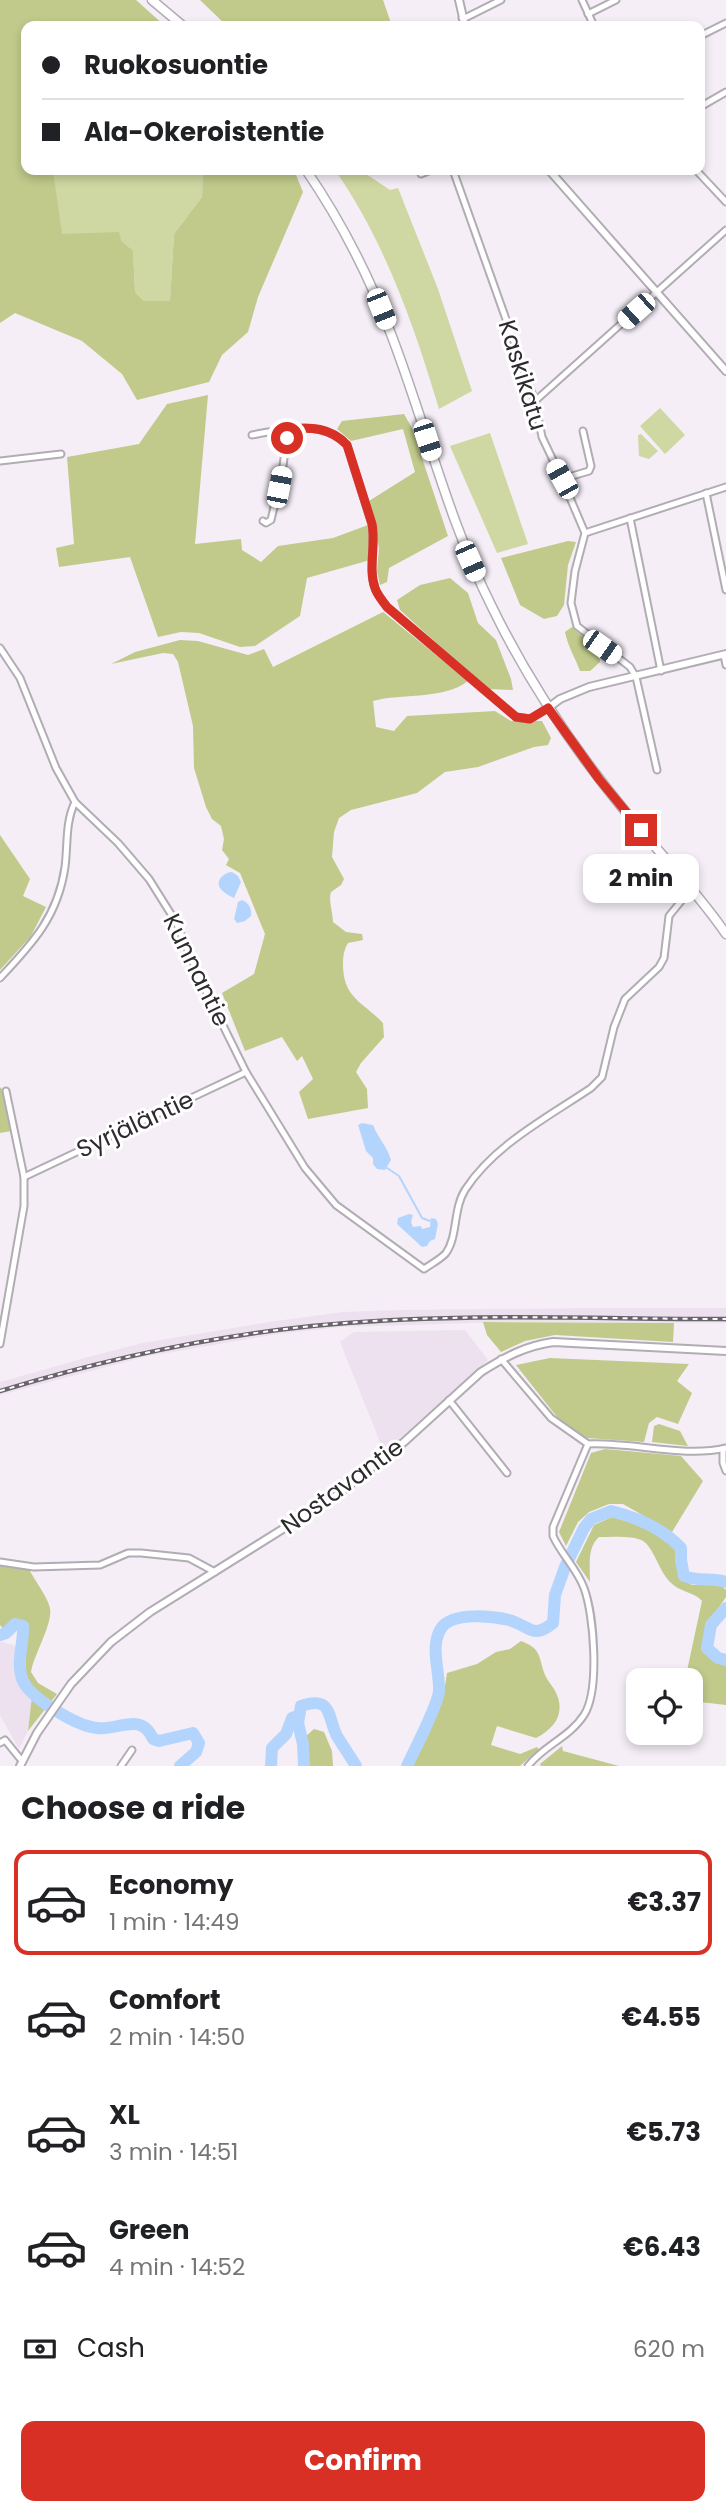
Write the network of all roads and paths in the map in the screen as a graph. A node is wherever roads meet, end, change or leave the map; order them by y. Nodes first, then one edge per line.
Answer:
1 (152, 0) edge
2 (460, 0) edge
3 (501, 0) edge
4 (582, 0) edge
5 (616, 0) edge
6 (588, 14) junction
7 (462, 18) junction
8 (177, 21) edge
9 (463, 21) edge
10 (592, 21) edge
11 (726, 23) edge
12 (705, 34) edge
13 (726, 92) edge
14 (705, 104) edge
15 (309, 175) edge
16 (455, 175) edge
17 (553, 175) edge
18 (701, 175) edge
19 (726, 202) edge
20 (726, 230) edge
21 (657, 292) junction
22 (726, 371) edge
23 (535, 401) junction
24 (288, 429) junction
25 (583, 431) dead end
26 (252, 435) dead end
27 (61, 454) dead end
28 (0, 461) edge
29 (562, 479) junction
30 (726, 487) edge
31 (706, 493) junction
32 (630, 518) junction
33 (263, 522) dead end
34 (585, 533) junction
35 (726, 590) edge
36 (0, 648) edge
37 (725, 654) edge
38 (726, 666) edge
39 (661, 671) junction
40 (636, 677) junction
41 (548, 708) junction
42 (657, 770) dead end
43 (75, 802) junction
44 (691, 889) junction
45 (726, 934) edge
46 (0, 978) edge
47 (246, 1072) junction
48 (6, 1091) dead end
49 (24, 1177) junction
50 (0, 1344) edge
51 (726, 1351) edge
52 (501, 1359) junction
53 (449, 1400) junction
54 (588, 1444) junction
55 (724, 1449) edge
56 (726, 1471) edge
57 (507, 1473) dead end
58 (0, 1562) edge
59 (215, 1572) junction
60 (0, 1743) edge
61 (132, 1750) dead end
62 (21, 1764) edge
63 (121, 1766) edge
64 (528, 1766) edge

1 - 8 main road
2 - 7 street
3 - 7 street
4 - 6 street
5 - 6 street
6 - 10 street
7 - 9 street
11 - 12 street
13 - 14 street
15 - 41 main road
16 - 23 street, Kaskikatu
17 - 21 street
18 - 19 street
20 - 21 street
21 - 22 street
21 - 23 street
23 - 29 street, Kaskikatu
24 - 26 street
24 - 33 street
24 - 41 street
25 - 29 street
27 - 28 street
29 - 34 street, Kaskikatu
30 - 31 street
31 - 32 street
31 - 35 street
32 - 34 street
32 - 39 street
34 - 40 street
36 - 43 street, Kunnantie
37 - 38 street
37 - 39 street
39 - 40 street
40 - 41 street
40 - 42 street
41 - 44 main road
43 - 46 street
43 - 47 street, Kunnantie
44 - 45 main road
44 - 47 street, Kunnantie
47 - 49 street, Syrjäläntie
48 - 49 street
49 - 50 street
51 - 52 street, Nostavantie
52 - 53 street, Nostavantie
52 - 54 street
53 - 57 street
53 - 59 street, Nostavantie
54 - 55 street
54 - 64 street
55 - 56 street
58 - 59 street
59 - 62 street, Nostavantie
60 - 62 street
61 - 63 street

